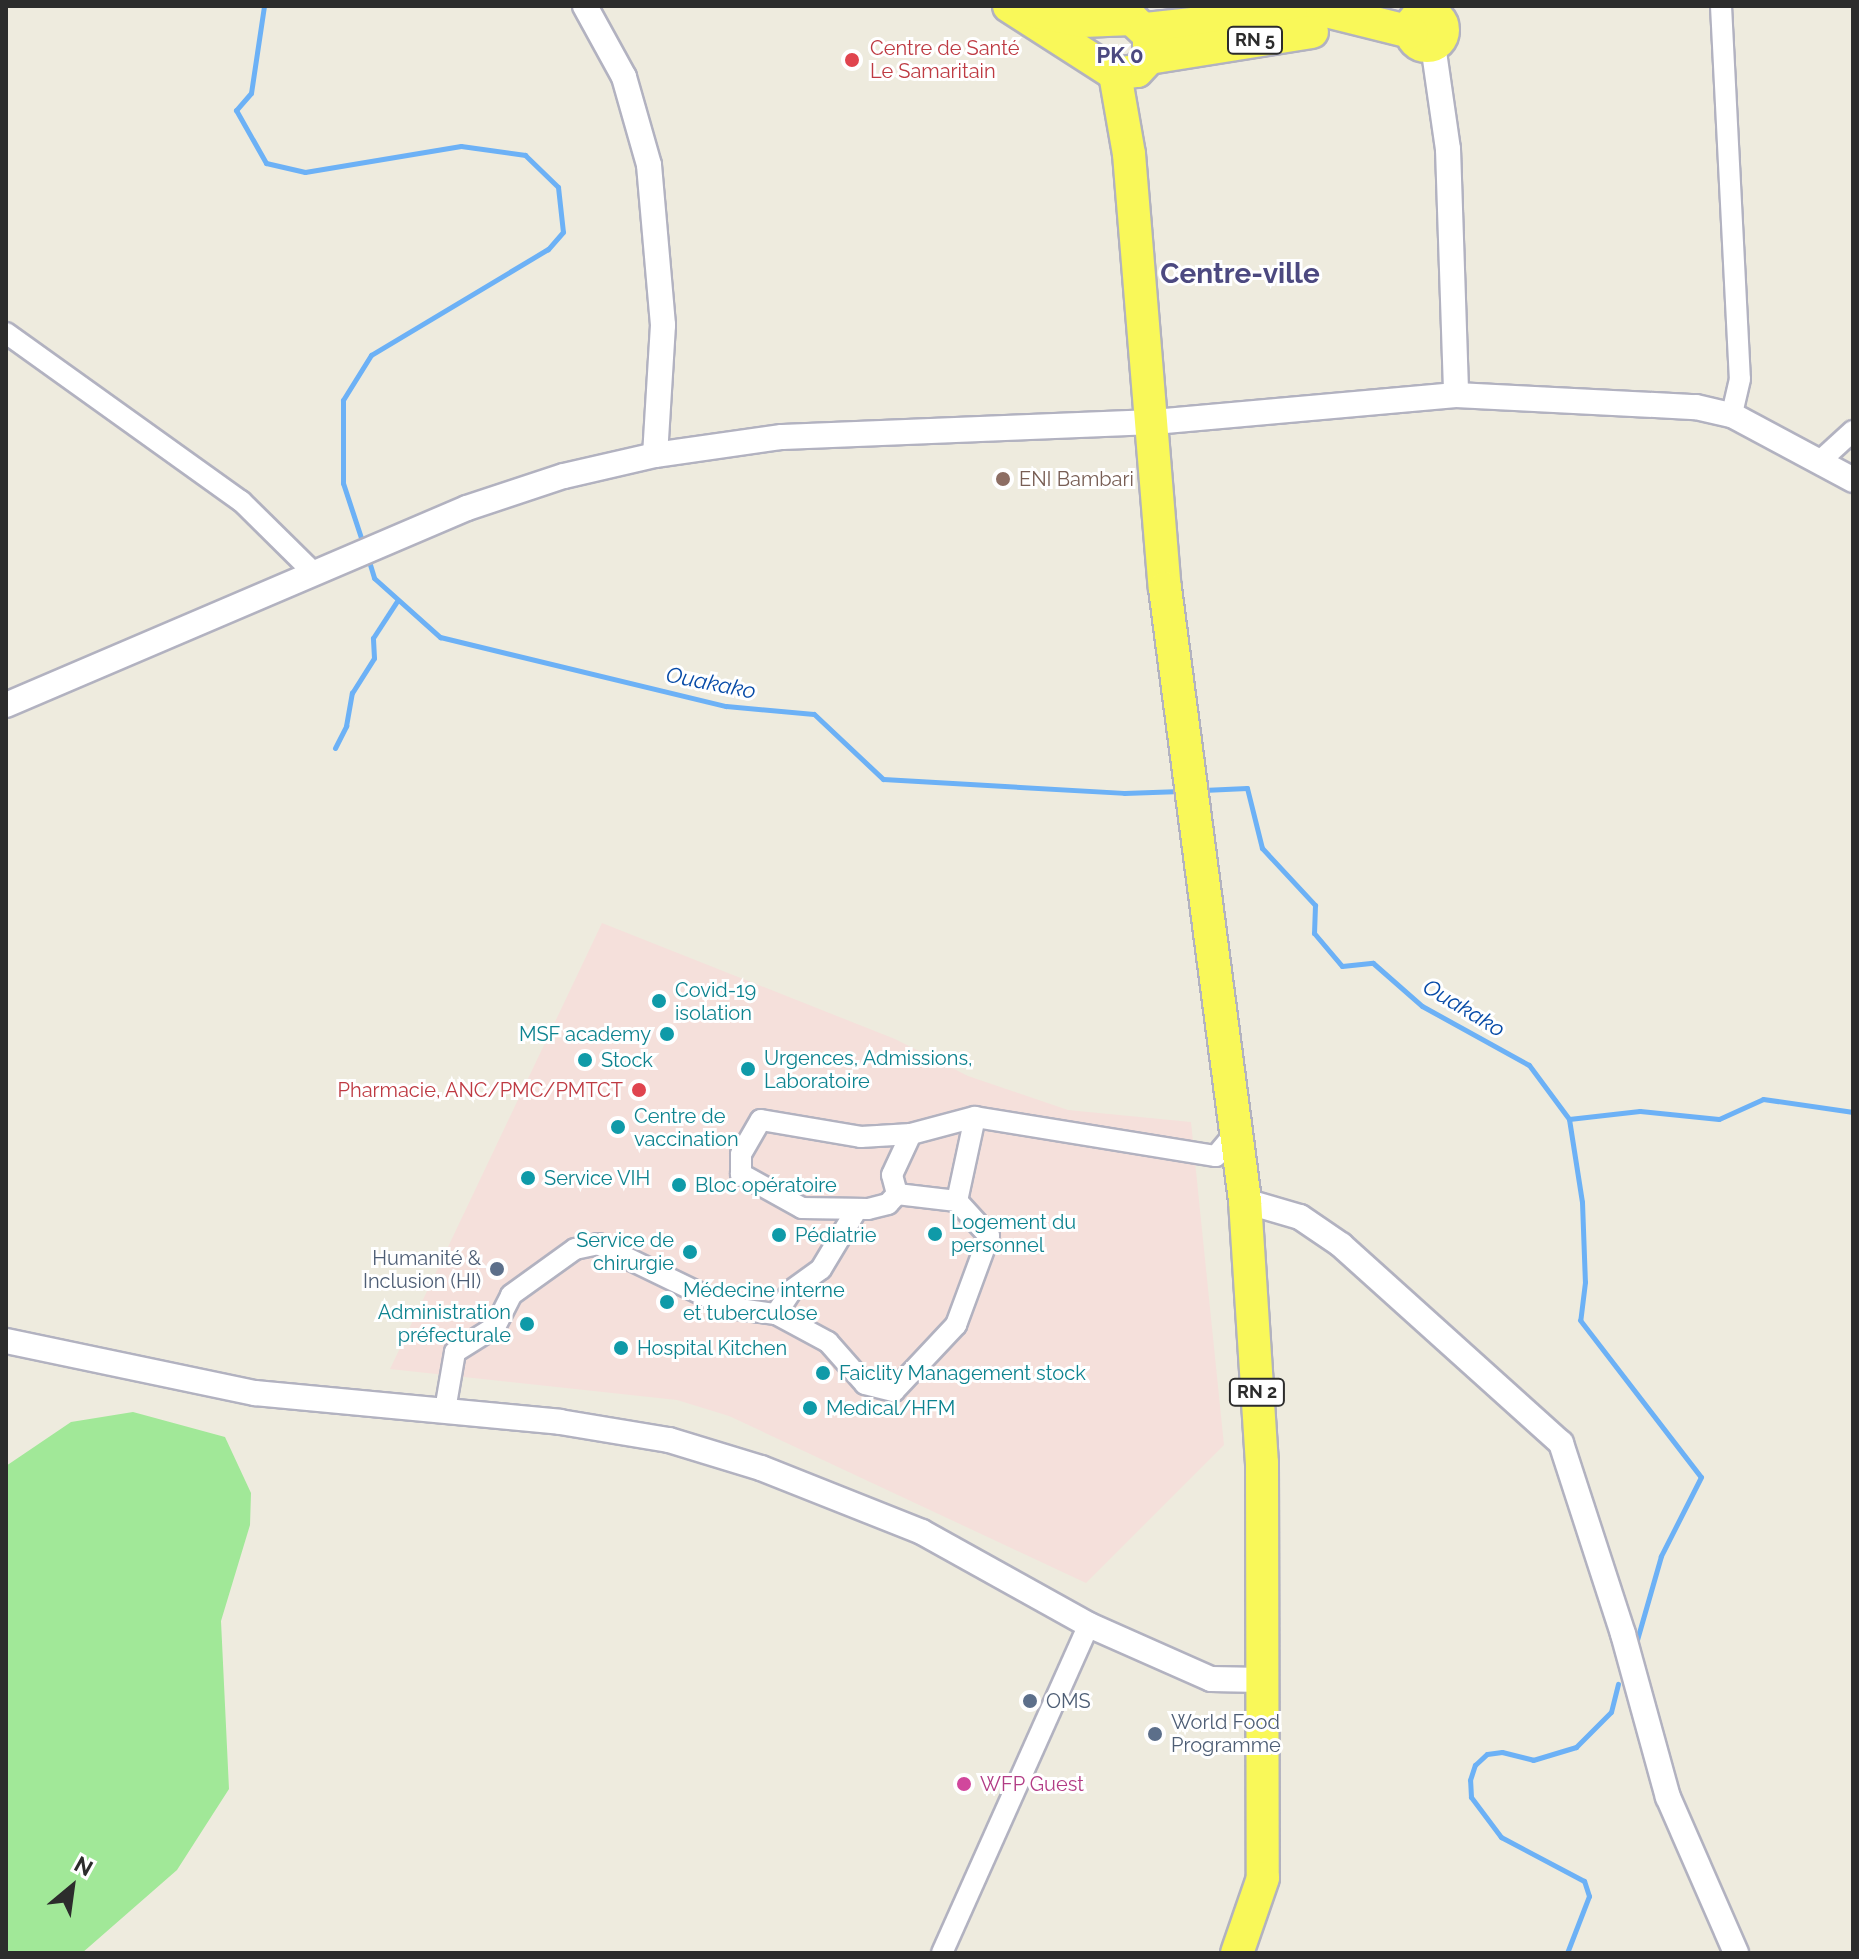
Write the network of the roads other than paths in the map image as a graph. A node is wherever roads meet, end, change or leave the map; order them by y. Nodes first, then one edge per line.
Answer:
1 (585, 6) edge
2 (1721, 6) edge
3 (1010, 7) edge
4 (1322, 15) edge
5 (1436, 26) edge
6 (1125, 36) edge
7 (6, 333) edge
8 (1456, 395) junction
9 (1732, 415) junction
10 (1154, 422) junction
11 (1853, 431) edge
12 (655, 455) junction
13 (1819, 462) junction
14 (1853, 480) edge
15 (314, 573) junction
16 (6, 705) edge
17 (975, 1117) junction
18 (1236, 1132) junction
19 (911, 1134) junction
20 (897, 1194) junction
21 (957, 1201) junction
22 (1245, 1201) junction
23 (857, 1209) junction
24 (776, 1314) junction
25 (6, 1341) edge
26 (445, 1410) junction
27 (1089, 1625) junction
28 (1262, 1680) junction
29 (942, 1953) edge
30 (1237, 1953) edge
31 (1736, 1953) edge

1 - 12 street
2 - 9 street
3 - 6 main road
3 - 6 main road
4 - 5 main road, RN 5
4 - 6 main road, RN 5
5 - 8 street
6 - 10 main road, RN 2
7 - 15 street
8 - 9 street
8 - 10 street
9 - 13 street
10 - 12 street
10 - 18 main road, RN 2
11 - 13 street
12 - 15 street
13 - 14 street
15 - 16 street
17 - 18 street
17 - 19 street
17 - 21 street
18 - 22 main road, RN 2
19 - 20 street
19 - 23 street
20 - 21 street
20 - 23 street
21 - 24 street
22 - 28 main road, RN 2
22 - 31 street
23 - 24 street
24 - 26 street
25 - 26 street
26 - 27 street
27 - 28 street
27 - 29 street
28 - 30 main road, RN 2

